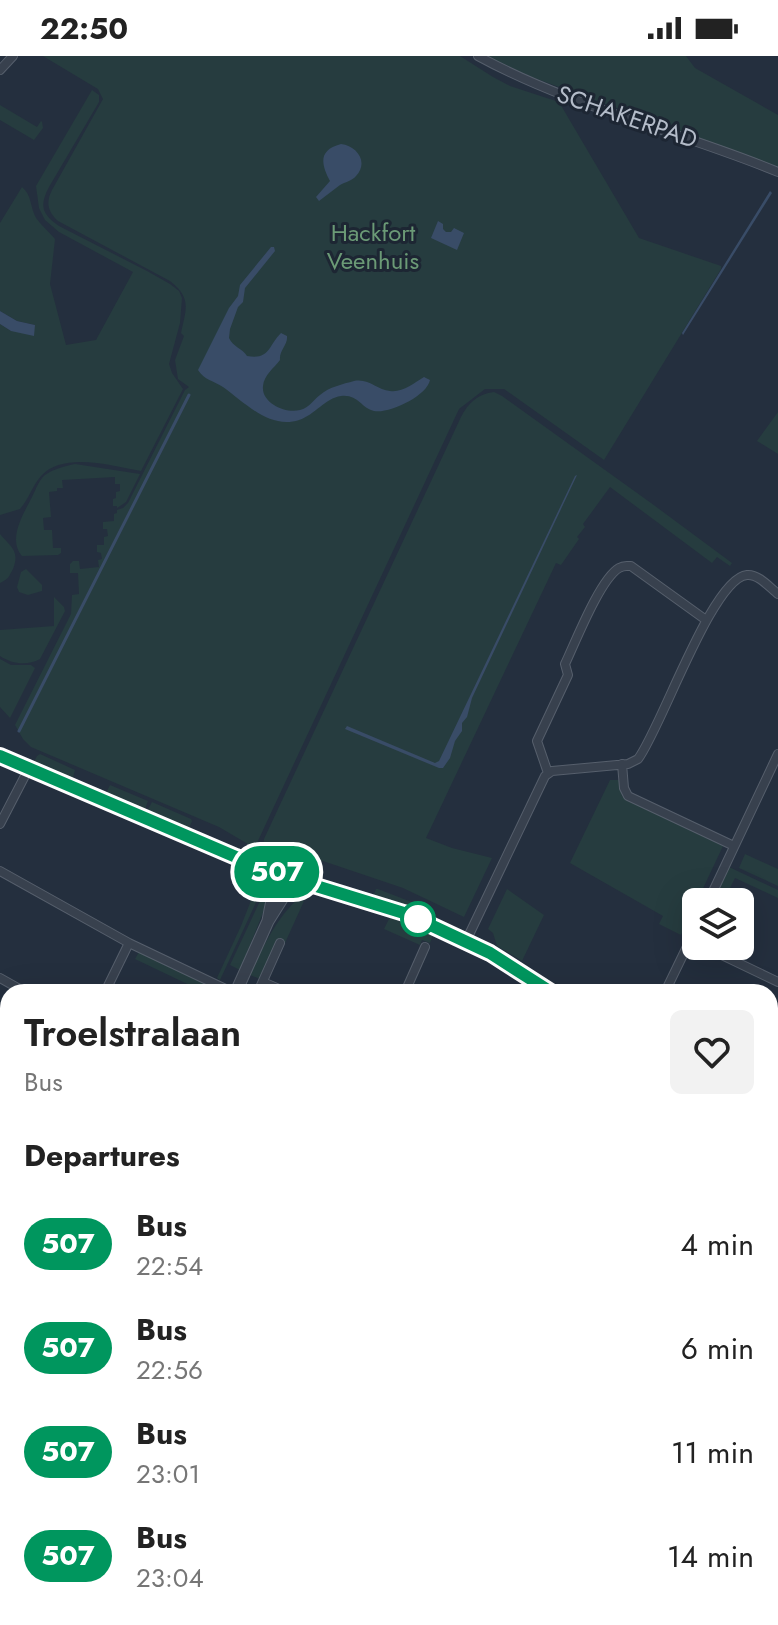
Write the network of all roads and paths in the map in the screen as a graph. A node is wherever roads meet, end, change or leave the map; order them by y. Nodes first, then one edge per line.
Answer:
1 (13, 56) edge
2 (478, 56) edge
3 (0, 70) edge
4 (778, 172) edge
5 (778, 594) edge
6 (706, 620) junction
7 (778, 754) edge
8 (0, 756) edge
9 (622, 764) junction
10 (29, 768) junction
11 (548, 773) junction
12 (768, 777) junction
13 (778, 781) edge
14 (0, 824) edge
15 (734, 846) junction
16 (0, 871) edge
17 (289, 873) junction
18 (714, 888) edge
19 (466, 941) junction
20 (129, 943) junction
21 (280, 943) dead end
22 (425, 947) dead end
23 (683, 960) edge
24 (732, 960) edge
25 (263, 982) joint
26 (778, 982) edge
27 (109, 984) edge
28 (217, 984) edge
29 (238, 984) edge
30 (268, 984) edge
31 (409, 984) edge
32 (539, 984) edge
33 (669, 984) edge

1 - 3 street
2 - 4 street, SCHAKERPAD
5 - 6 street
6 - 9 street
6 - 11 street
7 - 12 street
8 - 10 main road
9 - 11 street
9 - 15 street
10 - 14 street
10 - 17 main road
11 - 19 street
12 - 13 street
12 - 15 street
15 - 18 street
16 - 20 street
17 - 19 main road
17 - 29 street
19 - 32 main road
20 - 27 street
20 - 28 street
21 - 25 street
22 - 31 street
23 - 33 street
24 - 26 street
25 - 30 street

